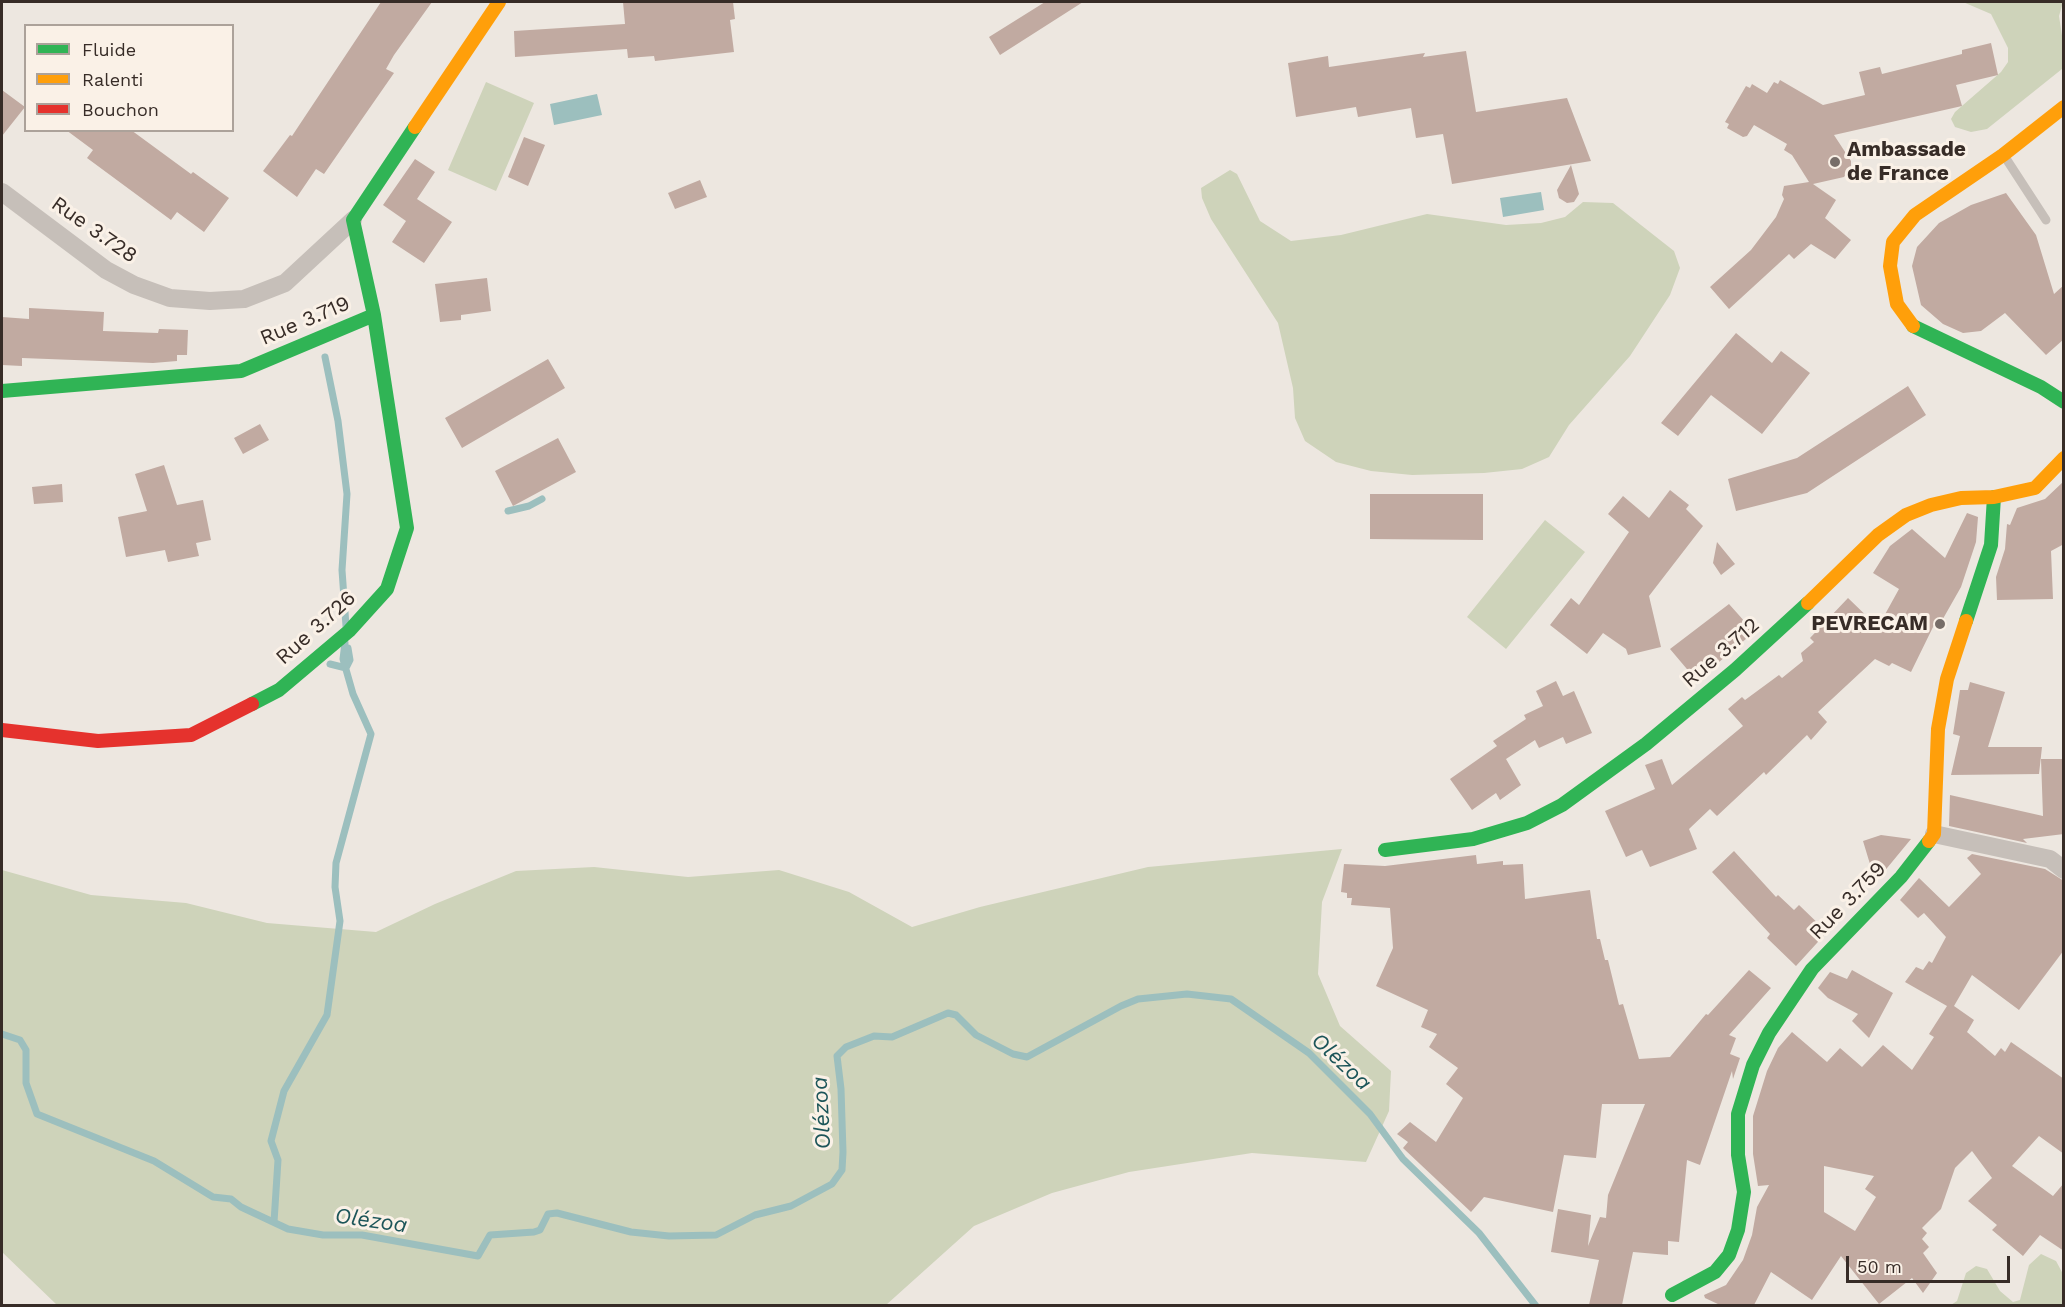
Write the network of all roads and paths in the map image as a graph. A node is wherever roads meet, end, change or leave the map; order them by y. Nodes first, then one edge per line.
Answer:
1 (498, 2) edge
2 (2064, 107) edge
3 (2003, 155) junction
4 (2, 192) edge
5 (353, 220) junction
6 (2046, 220) dead end
7 (374, 315) junction
8 (2, 392) edge
9 (2064, 402) edge
10 (2064, 458) edge
11 (1994, 497) junction
12 (2, 730) edge
13 (1934, 834) junction
14 (1385, 850) dead end
15 (2064, 870) edge
16 (1672, 1295) dead end

1 - 5 street
2 - 3 street
3 - 6 lane
3 - 9 street
4 - 5 street, Rue 3.728
5 - 7 street, Rue 3.719
7 - 8 street, Rue 3.719
7 - 12 street, Rue 3.726
10 - 11 street, Rue 3.712
11 - 13 street
11 - 14 street, Rue 3.712
13 - 15 street
13 - 16 street, Rue 3.759

